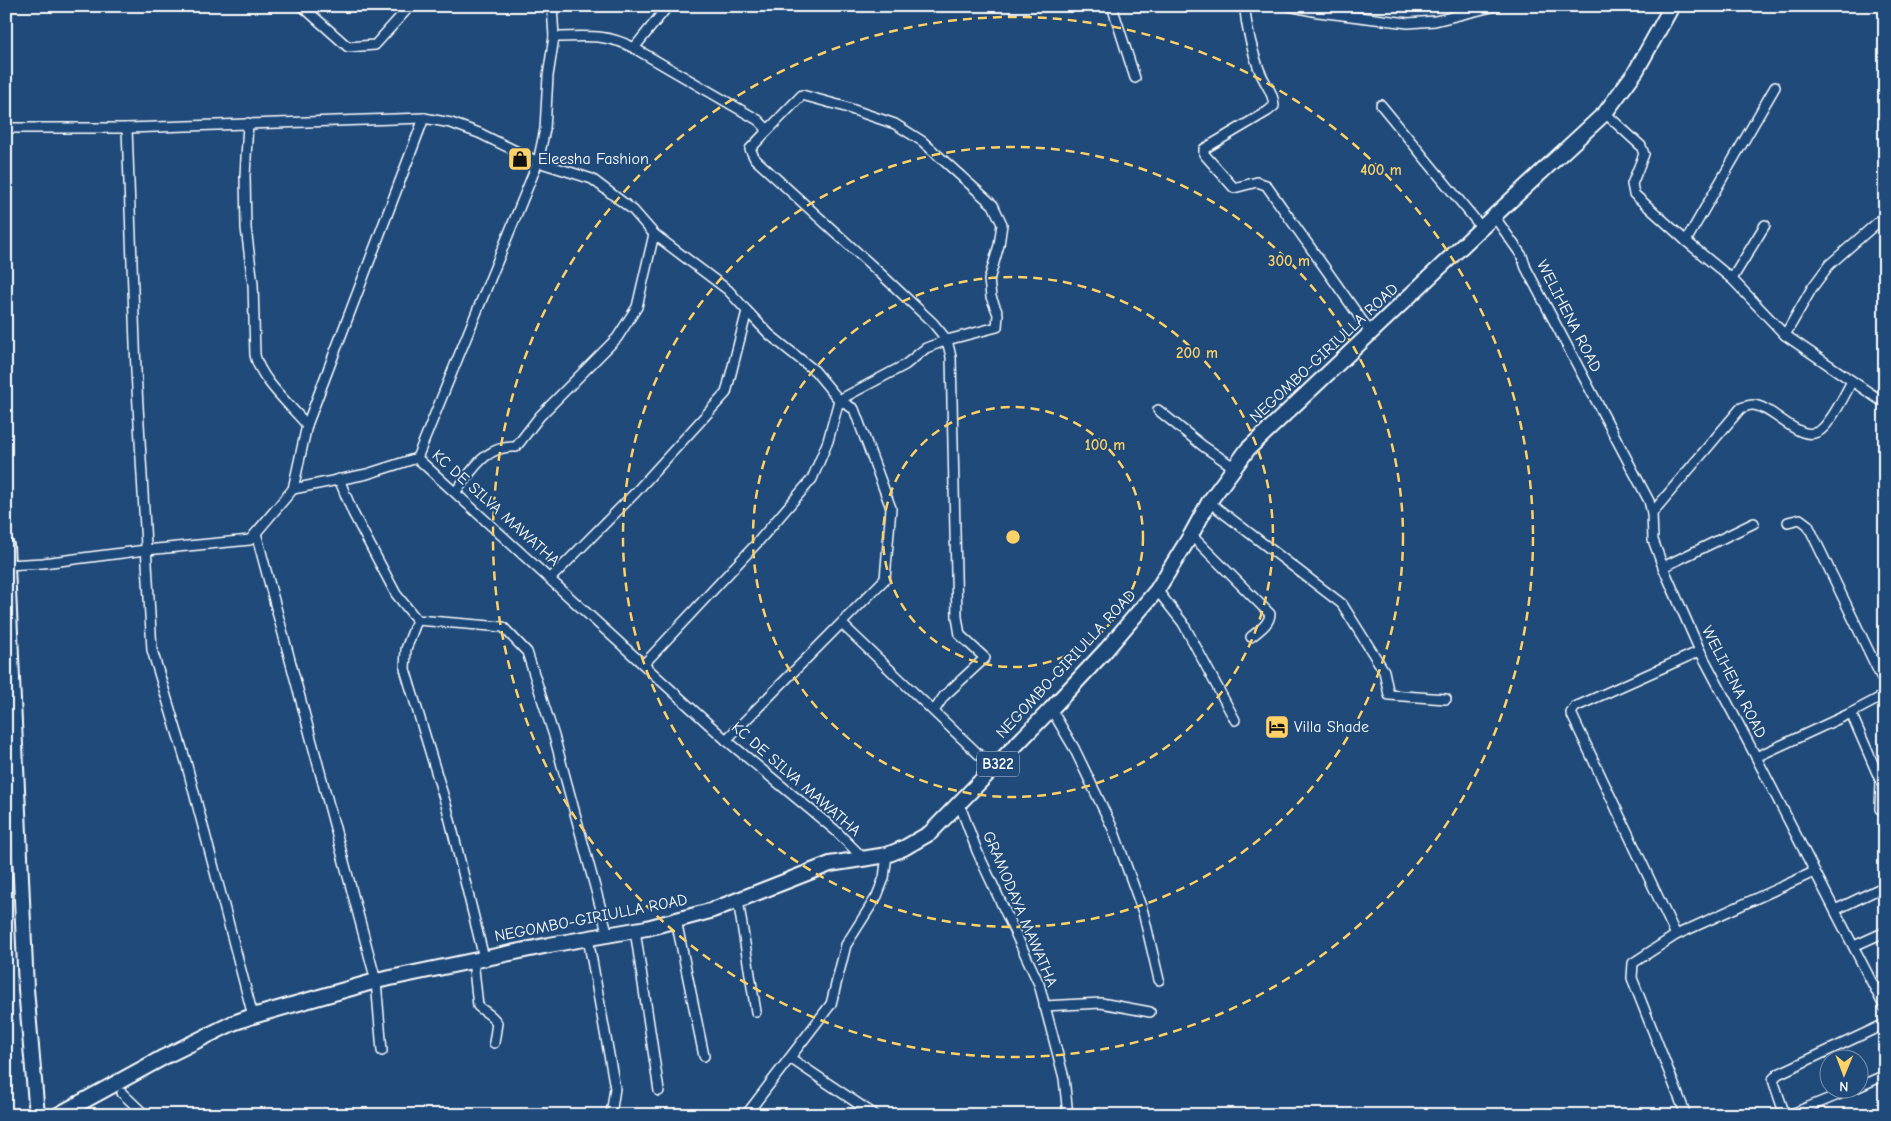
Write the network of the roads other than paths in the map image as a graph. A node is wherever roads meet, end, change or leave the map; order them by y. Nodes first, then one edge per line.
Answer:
1 (302, 6) edge
2 (410, 6) edge
3 (552, 6) edge
4 (668, 6) edge
5 (1112, 6) edge
6 (1245, 6) edge
7 (1289, 6) edge
8 (1672, 6) edge
9 (1489, 7) edge
10 (554, 37) junction
11 (634, 48) junction
12 (1135, 78) dead end
13 (1775, 87) dead end
14 (1381, 106) dead end
15 (1605, 113) junction
16 (424, 118) junction
17 (248, 123) junction
18 (6, 128) edge
19 (127, 128) junction
20 (768, 130) junction
21 (538, 162) junction
22 (1494, 216) junction
23 (1885, 216) edge
24 (1765, 224) dead end
25 (1482, 228) junction
26 (654, 234) junction
27 (1686, 241) junction
28 (1732, 279) junction
29 (747, 311) junction
30 (1371, 333) junction
31 (1784, 335) junction
32 (947, 340) junction
33 (1852, 381) junction
34 (1885, 398) edge
35 (839, 400) junction
36 (1158, 410) dead end
37 (307, 425) junction
38 (417, 458) junction
39 (1234, 468) junction
40 (339, 479) junction
41 (293, 489) junction
42 (456, 492) junction
43 (1209, 502) junction
44 (1652, 513) junction
45 (1788, 522) dead end
46 (1754, 523) dead end
47 (256, 533) junction
48 (1191, 535) junction
49 (6, 545) edge
50 (146, 550) junction
51 (7, 565) edge
52 (1662, 567) junction
53 (551, 578) junction
54 (1157, 590) junction
55 (417, 620) junction
56 (842, 624) junction
57 (1251, 637) dead end
58 (1700, 651) junction
59 (644, 664) junction
60 (1885, 685) edge
61 (1885, 695) edge
62 (1446, 699) dead end
63 (1051, 709) junction
64 (934, 711) junction
65 (1851, 713) junction
66 (1235, 720) dead end
67 (726, 740) junction
68 (1756, 758) junction
69 (993, 768) junction
70 (959, 803) junction
71 (1880, 809) dead end
72 (886, 855) junction
73 (864, 859) junction
74 (1814, 872) junction
75 (1885, 886) edge
76 (738, 900) junction
77 (1835, 910) junction
78 (676, 920) junction
79 (634, 930) junction
80 (1885, 932) edge
81 (608, 935) junction
82 (1676, 935) junction
83 (588, 938) junction
84 (1854, 946) junction
85 (479, 959) junction
86 (1159, 980) dead end
87 (376, 981) junction
88 (1044, 1006) junction
89 (1884, 1006) edge
90 (756, 1012) dead end
91 (1150, 1012) dead end
92 (253, 1016) junction
93 (1885, 1024) edge
94 (494, 1044) dead end
95 (382, 1051) dead end
96 (704, 1056) dead end
97 (790, 1058) junction
98 (1885, 1075) edge
99 (1868, 1083) edge
100 (659, 1091) dead end
101 (122, 1093) dead end
102 (1831, 1098) edge
103 (37, 1115) edge
104 (58, 1115) edge
105 (145, 1115) edge
106 (611, 1115) edge
107 (746, 1115) edge
108 (875, 1115) edge
109 (1068, 1115) edge
110 (1686, 1115) edge
111 (1785, 1115) edge
112 (1789, 1115) edge

1 - 2 street
3 - 10 street, KC DE SILVA MAWATHA
4 - 11 street
5 - 12 street
6 - 30 street
7 - 9 street
8 - 15 main road, NEGOMBO-GIRIULLA ROAD / B322
10 - 11 street
10 - 21 street, KC DE SILVA MAWATHA
11 - 20 street
13 - 27 street
14 - 25 street
15 - 22 main road, NEGOMBO-GIRIULLA ROAD / B322
15 - 27 street
16 - 17 street
16 - 21 street
16 - 37 street
17 - 19 street
17 - 37 street
18 - 19 street
19 - 50 street
20 - 32 street
20 - 32 street
21 - 26 street
21 - 38 street, KC DE SILVA MAWATHA
22 - 25 main road, NEGOMBO-GIRIULLA ROAD / B322
22 - 44 street, WELIHENA ROAD
23 - 31 street
24 - 28 street
25 - 30 main road, NEGOMBO-GIRIULLA ROAD / B322
26 - 29 street
26 - 42 street
27 - 28 street
28 - 31 street
29 - 35 street
29 - 53 street
30 - 39 main road, NEGOMBO-GIRIULLA ROAD / B322
31 - 33 street
32 - 35 street
32 - 64 street
33 - 34 street
33 - 44 street
35 - 56 street
35 - 59 street
36 - 39 street
37 - 41 street
38 - 40 street
38 - 42 street, KC DE SILVA MAWATHA
39 - 43 main road, NEGOMBO-GIRIULLA ROAD / B322
40 - 41 street
40 - 55 street
41 - 47 street
42 - 53 street, KC DE SILVA MAWATHA
43 - 48 main road, NEGOMBO-GIRIULLA ROAD / B322
43 - 62 street
44 - 52 street, WELIHENA ROAD
45 - 60 street
46 - 52 street
47 - 50 street
47 - 87 street
48 - 54 main road, NEGOMBO-GIRIULLA ROAD / B322
48 - 57 street
49 - 51 main road
50 - 51 street
50 - 92 street
51 - 103 main road
52 - 58 street, WELIHENA ROAD
53 - 59 street, KC DE SILVA MAWATHA
54 - 63 main road, NEGOMBO-GIRIULLA ROAD / B322
54 - 66 street
55 - 81 street
55 - 85 street
56 - 64 street
56 - 67 street
58 - 68 street, WELIHENA ROAD
58 - 82 street
59 - 67 street, KC DE SILVA MAWATHA
61 - 65 street, WELIHENA ROAD
63 - 69 main road, NEGOMBO-GIRIULLA ROAD / B322
63 - 86 street
64 - 69 street
65 - 68 street, WELIHENA ROAD
65 - 71 street
67 - 73 street, KC DE SILVA MAWATHA
68 - 74 street
69 - 70 main road, NEGOMBO-GIRIULLA ROAD / B322
70 - 72 main road, NEGOMBO-GIRIULLA ROAD / B322
70 - 88 street, GRAMODAYA MAWATHA
72 - 73 main road, NEGOMBO-GIRIULLA ROAD / B322
72 - 97 street
73 - 76 main road, NEGOMBO-GIRIULLA ROAD / B322
74 - 77 street
74 - 82 street
75 - 77 street
76 - 78 main road, NEGOMBO-GIRIULLA ROAD / B322
76 - 90 street
77 - 84 street
78 - 79 main road, NEGOMBO-GIRIULLA ROAD / B322
78 - 96 street
79 - 81 main road, NEGOMBO-GIRIULLA ROAD / B322
79 - 100 street
80 - 84 street
81 - 83 main road, NEGOMBO-GIRIULLA ROAD / B322
82 - 110 street
83 - 85 main road, NEGOMBO-GIRIULLA ROAD / B322
83 - 106 street
84 - 89 street
85 - 87 main road, NEGOMBO-GIRIULLA ROAD / B322
85 - 94 street
87 - 92 main road, NEGOMBO-GIRIULLA ROAD / B322
87 - 95 street
88 - 91 street
88 - 109 street, GRAMODAYA MAWATHA
92 - 104 main road, NEGOMBO-GIRIULLA ROAD / B322
93 - 111 street
97 - 107 street
97 - 108 street
98 - 99 street
101 - 105 street
102 - 112 street

